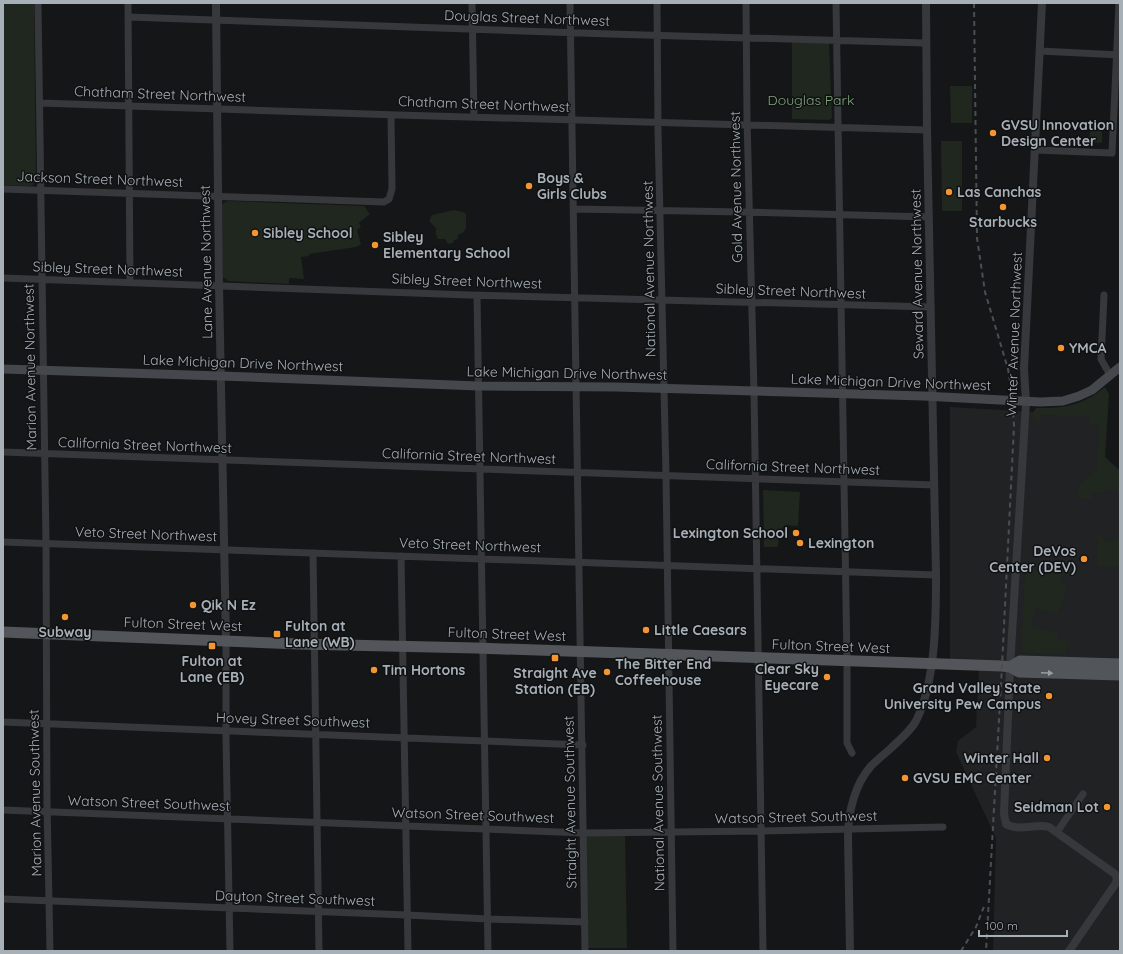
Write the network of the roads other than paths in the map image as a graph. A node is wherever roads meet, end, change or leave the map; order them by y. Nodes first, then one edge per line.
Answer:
1 (38, 3) edge
2 (128, 3) edge
3 (216, 3) edge
4 (472, 3) edge
5 (570, 3) edge
6 (657, 3) edge
7 (746, 3) edge
8 (836, 3) edge
9 (926, 3) edge
10 (1042, 3) edge
11 (1119, 3) edge
12 (128, 17) junction
13 (216, 20) junction
14 (473, 29) junction
15 (571, 32) junction
16 (658, 35) junction
17 (747, 38) junction
18 (836, 41) junction
19 (926, 43) junction
20 (1040, 51) junction
21 (1118, 55) edge
22 (40, 103) junction
23 (129, 106) junction
24 (217, 110) junction
25 (392, 115) junction
26 (474, 117) junction
27 (572, 120) junction
28 (658, 122) junction
29 (747, 125) junction
30 (837, 127) junction
31 (927, 130) junction
32 (1035, 150) junction
33 (3, 189) edge
34 (40, 190) junction
35 (130, 193) junction
36 (218, 197) junction
37 (574, 209) junction
38 (661, 210) junction
39 (749, 212) junction
40 (838, 214) junction
41 (929, 217) junction
42 (3, 278) edge
43 (42, 279) junction
44 (130, 282) junction
45 (219, 285) junction
46 (477, 295) junction
47 (1104, 295) dead end
48 (575, 298) junction
49 (663, 300) junction
50 (751, 303) junction
51 (840, 305) junction
52 (931, 307) junction
53 (1120, 367) edge
54 (3, 369) edge
55 (43, 370) junction
56 (1110, 374) junction
57 (221, 376) junction
58 (478, 386) junction
59 (576, 387) junction
60 (664, 389) junction
61 (754, 392) junction
62 (842, 394) junction
63 (932, 396) junction
64 (1026, 402) junction
65 (3, 452) edge
66 (45, 454) junction
67 (222, 460) junction
68 (480, 469) junction
69 (578, 472) junction
70 (666, 475) junction
71 (754, 478) junction
72 (843, 482) junction
73 (934, 485) junction
74 (3, 542) edge
75 (46, 544) junction
76 (223, 550) junction
77 (313, 553) junction
78 (401, 556) junction
79 (482, 559) junction
80 (580, 562) junction
81 (668, 565) junction
82 (756, 568) junction
83 (845, 571) junction
84 (936, 574) junction
85 (3, 632) edge
86 (46, 634) junction
87 (226, 641) junction
88 (313, 644) junction
89 (402, 647) junction
90 (483, 648) junction
91 (581, 652) junction
92 (669, 655) junction
93 (757, 658) junction
94 (847, 661) junction
95 (931, 664) junction
96 (1120, 664) edge
97 (1010, 667) junction
98 (1120, 675) edge
99 (3, 722) edge
100 (47, 724) junction
101 (226, 731) junction
102 (315, 734) junction
103 (404, 738) junction
104 (484, 741) junction
105 (583, 745) junction
106 (852, 753) dead end
107 (1083, 794) dead end
108 (3, 810) edge
109 (48, 812) junction
110 (228, 819) junction
111 (317, 823) junction
112 (406, 825) junction
113 (942, 827) dead end
114 (486, 829) junction
115 (848, 829) junction
116 (761, 831) junction
117 (672, 832) junction
118 (1057, 832) junction
119 (584, 833) junction
120 (3, 899) edge
121 (50, 902) junction
122 (229, 908) junction
123 (318, 912) junction
124 (407, 915) junction
125 (488, 919) junction
126 (585, 922) junction
127 (50, 951) edge
128 (230, 951) edge
129 (319, 951) edge
130 (408, 951) edge
131 (488, 951) edge
132 (585, 951) edge
133 (673, 951) edge
134 (763, 951) edge
135 (850, 951) edge
136 (1069, 951) edge

1 - 22 street, Marion Avenue Northwest
2 - 12 street
3 - 13 street, Lane Avenue Northwest
4 - 14 street
5 - 15 street, Straight Avenue Southwest
6 - 16 street, National Avenue Northwest
7 - 17 street, Gold Avenue Northwest
8 - 18 street
9 - 19 street, Seward Avenue Northwest
10 - 20 street, Winter Avenue Northwest
11 - 21 street
12 - 13 street, Douglas Street Northwest
12 - 23 street
13 - 14 street, Douglas Street Northwest
13 - 24 street, Lane Avenue Northwest
14 - 15 street, Douglas Street Northwest
14 - 26 street
15 - 16 street, Douglas Street Northwest
15 - 27 street, Straight Avenue Southwest
16 - 17 street, Douglas Street Northwest
16 - 28 street, National Avenue Northwest
17 - 18 street, Douglas Street Northwest
17 - 29 street, Gold Avenue Northwest
18 - 19 street, Douglas Street Northwest
18 - 30 street
19 - 31 street, Seward Avenue Northwest
20 - 21 street
20 - 32 street, Winter Avenue Northwest
21 - 32 street
22 - 23 street, Chatham Street Northwest
22 - 34 street, Marion Avenue Northwest
23 - 24 street, Chatham Street Northwest
23 - 35 street
24 - 25 street, Chatham Street Northwest
24 - 36 street, Lane Avenue Northwest
25 - 26 street, Chatham Street Northwest
25 - 36 street, Jackson Street Northwest
26 - 27 street, Chatham Street Northwest
27 - 28 street, Chatham Street Northwest
27 - 37 street, Straight Avenue Southwest
28 - 29 street, Chatham Street Northwest
28 - 38 street, National Avenue Northwest
29 - 30 street, Chatham Street Northwest
29 - 39 street, Gold Avenue Northwest
30 - 31 street, Chatham Street Northwest
30 - 40 street
31 - 41 street, Seward Avenue Northwest
32 - 64 street, Winter Avenue Northwest
33 - 34 street, Jackson Street Northwest
34 - 35 street, Jackson Street Northwest
34 - 43 street, Marion Avenue Northwest
35 - 36 street, Jackson Street Northwest
35 - 44 street
36 - 45 street, Lane Avenue Northwest
37 - 38 street
37 - 48 street, Straight Avenue Southwest
38 - 39 street
38 - 49 street, National Avenue Northwest
39 - 40 street
39 - 50 street, Gold Avenue Northwest
40 - 41 street
40 - 51 street
41 - 52 street, Seward Avenue Northwest
42 - 43 street, Sibley Street Northwest
43 - 44 street, Sibley Street Northwest
43 - 55 street, Marion Avenue Northwest
44 - 45 street, Sibley Street Northwest
45 - 46 street, Sibley Street Northwest
45 - 57 street, Lane Avenue Northwest
46 - 48 street, Sibley Street Northwest
46 - 58 street
47 - 56 street
48 - 49 street, Sibley Street Northwest
48 - 59 street, Straight Avenue Southwest
49 - 50 street, Sibley Street Northwest
49 - 60 street, National Avenue Northwest
50 - 51 street, Sibley Street Northwest
50 - 61 street, Gold Avenue Northwest
51 - 52 street, Sibley Street Northwest
51 - 62 street
52 - 63 street, Seward Avenue Northwest
53 - 56 main road, Lake Michigan Drive Northwest
54 - 55 main road, Lake Michigan Drive Northwest
55 - 57 main road, Lake Michigan Drive Northwest
55 - 66 street, Marion Avenue Northwest
56 - 64 main road, Lake Michigan Drive Northwest
57 - 58 main road, Lake Michigan Drive Northwest
57 - 67 street, Lane Avenue Northwest
58 - 59 main road, Lake Michigan Drive Northwest
58 - 68 street
59 - 60 main road, Lake Michigan Drive Northwest
59 - 69 street, Straight Avenue Southwest
60 - 61 main road, Lake Michigan Drive Northwest
60 - 70 street, National Avenue Northwest
61 - 62 main road, Lake Michigan Drive Northwest
61 - 71 street, Gold Avenue Northwest
62 - 63 main road, Lake Michigan Drive Northwest
62 - 72 street
63 - 64 main road, Lake Michigan Drive Northwest
63 - 73 street, Seward Avenue Northwest
64 - 97 street, Winter Avenue Northwest
65 - 66 street, California Street Northwest
66 - 67 street, California Street Northwest
66 - 75 street, Marion Avenue Northwest
67 - 68 street, California Street Northwest
67 - 76 street, Lane Avenue Northwest
68 - 69 street, California Street Northwest
68 - 79 street
69 - 70 street, California Street Northwest
69 - 80 street, Straight Avenue Southwest
70 - 71 street, California Street Northwest
70 - 81 street, National Avenue Northwest
71 - 72 street, California Street Northwest
71 - 82 street, Gold Avenue Northwest
72 - 73 street, California Street Northwest
72 - 83 street
73 - 84 street, Seward Avenue Northwest
74 - 75 street, Veto Street Northwest
75 - 76 street, Veto Street Northwest
75 - 86 street, Marion Avenue Northwest
76 - 77 street, Veto Street Northwest
76 - 87 street, Lane Avenue Northwest
77 - 78 street, Veto Street Northwest
77 - 88 street
78 - 79 street, Veto Street Northwest
78 - 89 street
79 - 80 street, Veto Street Northwest
79 - 90 street
80 - 81 street, Veto Street Northwest
80 - 91 street, Straight Avenue Southwest
81 - 82 street, Veto Street Northwest
81 - 92 street, National Avenue Northwest
82 - 83 street, Veto Street Northwest
82 - 93 street, Gold Avenue Northwest
83 - 84 street, Veto Street Northwest
83 - 94 street
84 - 95 street, Seward Avenue Northwest
85 - 86 main road, Fulton Street West
86 - 87 main road, Fulton Street West
86 - 100 street, Marion Avenue Southwest
87 - 88 main road, Fulton Street West
87 - 101 street
88 - 89 main road, Fulton Street West
88 - 102 street
89 - 90 main road, Fulton Street West
89 - 103 street
90 - 91 main road, Fulton Street West
90 - 104 street
91 - 92 main road, Fulton Street West
91 - 105 street, Straight Avenue Southwest
92 - 93 main road, Fulton Street West
92 - 117 street, National Avenue Southwest
93 - 94 main road, Fulton Street West
93 - 116 street, Gold Avenue Northwest
94 - 95 main road, Fulton Street West
94 - 106 street
95 - 97 main road, Fulton Street West
95 - 115 street, Seward Avenue Northwest
96 - 97 main road, Fulton Street West
97 -> 98 main road, Fulton Street West
97 - 118 street, Winter Avenue Northwest
99 - 100 street, Hovey Street Southwest
100 - 101 street, Hovey Street Southwest
100 - 109 street, Marion Avenue Southwest
101 - 102 street, Hovey Street Southwest
101 - 110 street
102 - 103 street, Hovey Street Southwest
102 - 111 street
103 - 104 street, Hovey Street Southwest
103 - 112 street
104 - 105 street, Hovey Street Southwest
104 - 114 street
105 - 119 street, Straight Avenue Southwest
107 - 118 street
108 - 109 street, Watson Street Southwest
109 - 110 street, Watson Street Southwest
109 - 121 street, Marion Avenue Southwest
110 - 111 street, Watson Street Southwest
110 - 122 street
111 - 112 street, Watson Street Southwest
111 - 123 street
112 - 114 street, Watson Street Southwest
112 - 124 street
113 - 115 street, Watson Street Southwest
114 - 119 street, Watson Street Southwest
114 - 125 street
115 - 116 street, Watson Street Southwest
115 - 135 street, Seward Avenue Northwest
116 - 117 street, Watson Street Southwest
116 - 134 street, Gold Avenue Northwest
117 - 119 street, Watson Street Southwest
117 - 133 street, National Avenue Southwest
118 - 136 street
119 - 126 street, Straight Avenue Southwest
120 - 121 street, Dayton Street Southwest
121 - 122 street, Dayton Street Southwest
121 - 127 street, Marion Avenue Southwest
122 - 123 street, Dayton Street Southwest
122 - 128 street
123 - 124 street, Dayton Street Southwest
123 - 129 street
124 - 125 street, Dayton Street Southwest
124 - 130 street
125 - 126 street, Dayton Street Southwest
125 - 131 street
126 - 132 street, Straight Avenue Southwest

